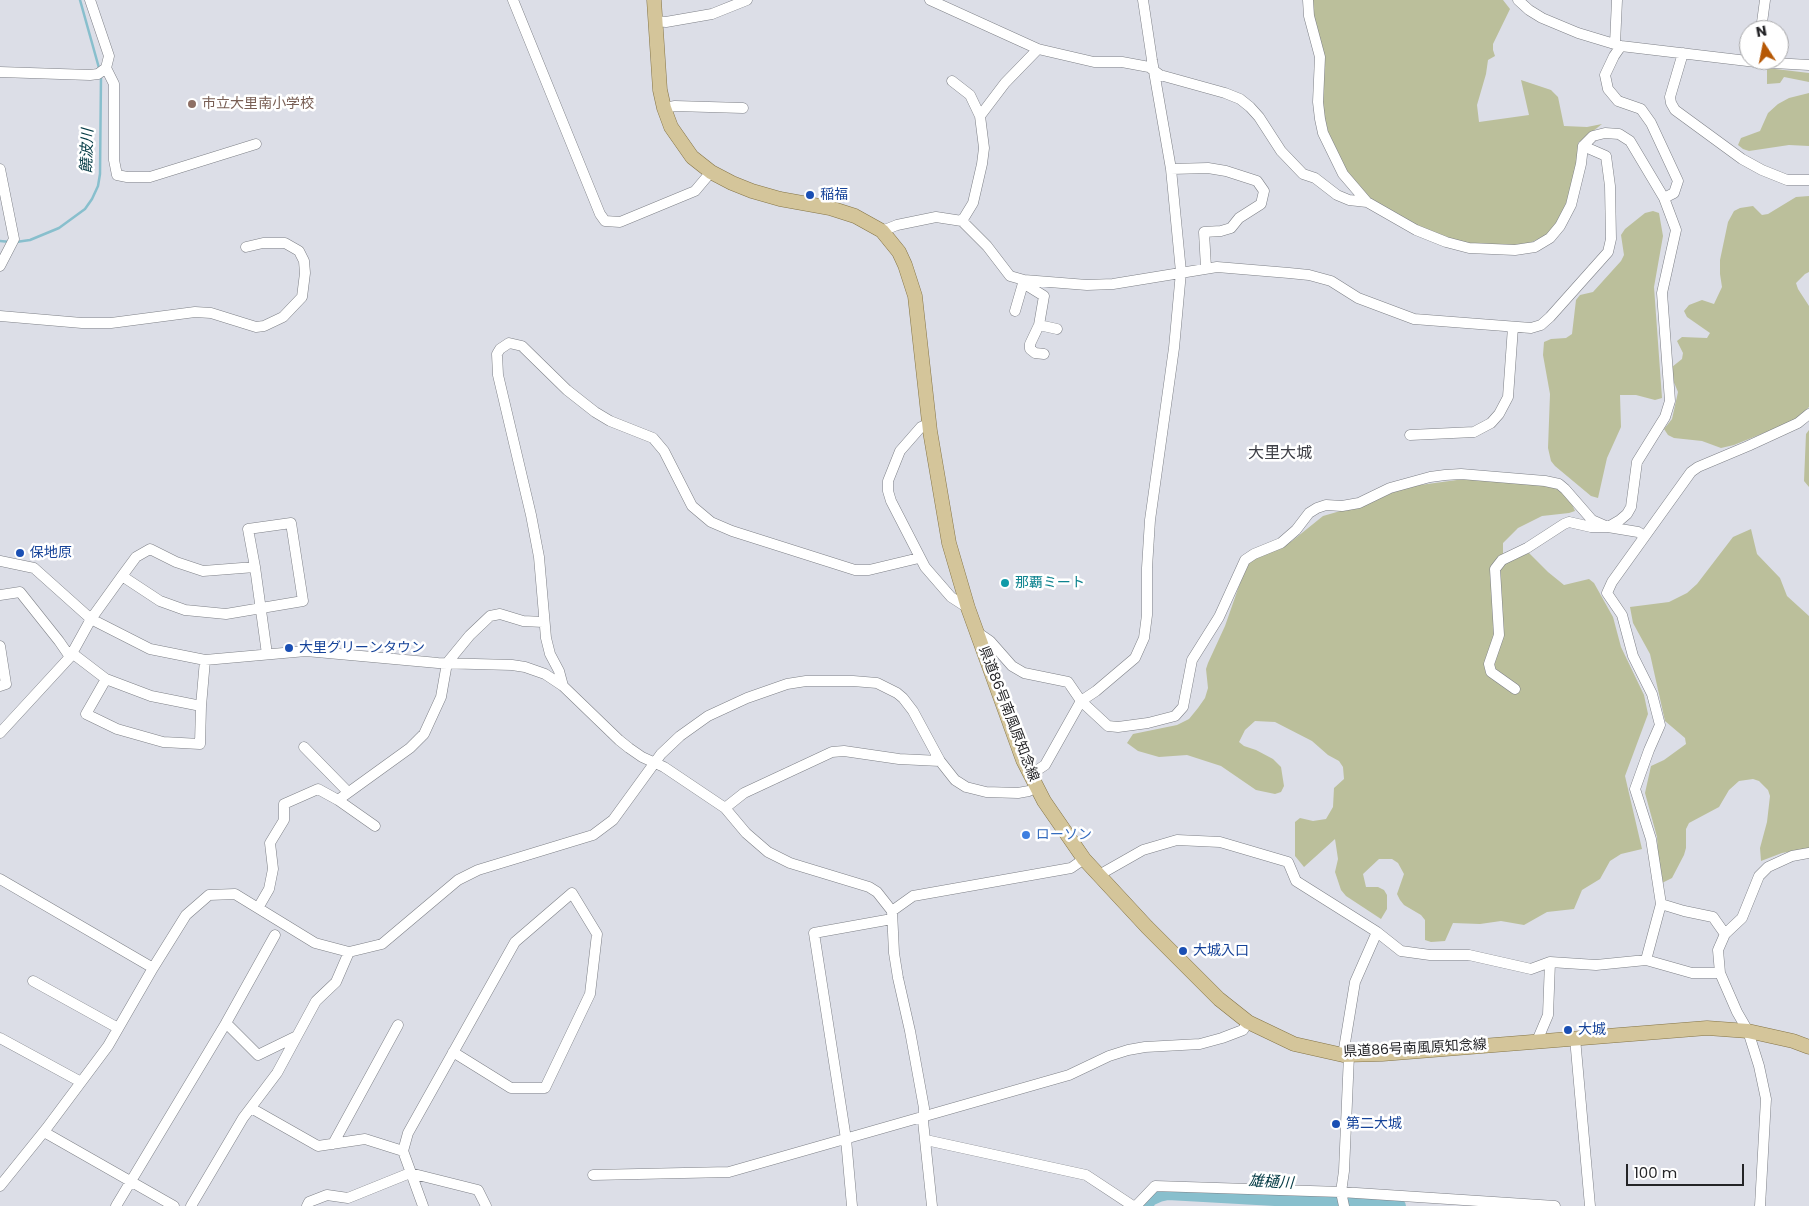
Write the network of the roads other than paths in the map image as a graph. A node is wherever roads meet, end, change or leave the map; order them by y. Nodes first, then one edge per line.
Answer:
1 (90, 0) edge
2 (513, 0) edge
3 (654, 0) edge
4 (747, 0) edge
5 (930, 0) edge
6 (1143, 0) edge
7 (1308, 0) edge
8 (1518, 0) edge
9 (1617, 0) edge
10 (1765, 0) edge
11 (1762, 20) edge
12 (656, 21) junction
13 (1618, 45) junction
14 (1038, 49) junction
15 (1683, 54) junction
16 (1739, 59) edge
17 (1789, 63) edge
18 (1809, 65) edge
19 (106, 68) junction
20 (1154, 71) junction
21 (0, 72) edge
22 (952, 81) dead end
23 (664, 108) junction
24 (743, 108) dead end
25 (980, 116) junction
26 (256, 144) dead end
27 (1582, 146) junction
28 (0, 169) edge
29 (1171, 169) junction
30 (711, 172) junction
31 (1809, 180) edge
32 (1664, 198) junction
33 (1367, 202) junction
34 (962, 221) junction
35 (882, 231) junction
36 (246, 248) dead end
37 (0, 266) edge
38 (1206, 268) junction
39 (1182, 272) junction
40 (1024, 281) junction
41 (1015, 311) dead end
42 (0, 316) edge
43 (1039, 325) junction
44 (1513, 327) junction
45 (1056, 329) dead end
46 (1044, 354) dead end
47 (1809, 414) edge
48 (930, 423) junction
49 (1410, 435) dead end
50 (1608, 527) junction
51 (1644, 536) junction
52 (920, 558) junction
53 (0, 561) edge
54 (254, 568) junction
55 (122, 576) junction
56 (0, 595) edge
57 (261, 608) junction
58 (968, 608) junction
59 (91, 619) junction
60 (543, 622) junction
61 (977, 632) junction
62 (0, 646) edge
63 (267, 654) junction
64 (71, 655) junction
65 (205, 660) junction
66 (448, 663) junction
67 (106, 679) junction
68 (0, 686) edge
69 (563, 686) junction
70 (1515, 689) dead end
71 (1081, 701) junction
72 (201, 706) junction
73 (0, 733) edge
74 (304, 747) dead end
75 (940, 761) junction
76 (654, 762) junction
77 (1033, 781) junction
78 (348, 792) junction
79 (338, 800) junction
80 (725, 808) junction
81 (375, 826) dead end
82 (1809, 853) edge
83 (1084, 860) junction
84 (1099, 875) junction
85 (0, 879) edge
86 (1660, 904) junction
87 (258, 908) junction
88 (892, 915) junction
89 (1377, 932) junction
90 (1725, 934) junction
91 (275, 935) dead end
92 (349, 952) junction
93 (1646, 960) junction
94 (1550, 962) junction
95 (153, 968) junction
96 (1720, 973) junction
97 (33, 982) dead end
98 (1248, 1022) junction
99 (226, 1023) junction
100 (398, 1025) dead end
101 (118, 1028) junction
102 (1748, 1031) junction
103 (297, 1036) junction
104 (0, 1038) edge
105 (1575, 1038) junction
106 (1537, 1041) junction
107 (1809, 1047) edge
108 (453, 1052) dead end
109 (1346, 1055) junction
110 (81, 1082) junction
111 (250, 1108) junction
112 (924, 1116) junction
113 (44, 1132) junction
114 (846, 1138) junction
115 (926, 1140) junction
116 (333, 1144) junction
117 (403, 1151) junction
118 (410, 1173) junction
119 (592, 1175) dead end
120 (130, 1181) junction
121 (1, 1182) edge
122 (1342, 1198) edge
123 (116, 1206) edge
124 (174, 1206) edge
125 (191, 1206) edge
126 (307, 1206) edge
127 (423, 1206) edge
128 (486, 1206) edge
129 (852, 1206) edge
130 (932, 1206) edge
131 (1134, 1206) edge
132 (1555, 1206) edge
133 (1590, 1206) edge
134 (1760, 1206) edge

1 - 19 street
2 - 30 street
3 - 12 main road, 県道86号南風原知念線
4 - 12 street
5 - 14 street
6 - 20 street
7 - 33 street
8 - 13 street
9 - 13 street
10 - 11 street
12 - 23 main road, 県道86号南風原知念線
13 - 15 street
13 - 32 street
14 - 20 street
14 - 25 street
15 - 16 street
15 - 31 street
17 - 18 street
19 - 21 street
19 - 26 street
20 - 29 street
20 - 33 street
22 - 25 street
23 - 24 street
23 - 30 main road, 県道86号南風原知念線
25 - 34 street
27 - 32 street
27 - 33 street
27 - 44 street
28 - 37 street
29 - 38 street
29 - 39 street
30 - 35 main road, 県道86号南風原知念線
32 - 50 street
34 - 35 street
34 - 40 street
35 - 48 main road, 県道86号南風原知念線
36 - 42 street
38 - 39 street
38 - 44 street
39 - 40 street
39 - 71 street
40 - 41 street
40 - 43 street
43 - 45 street
43 - 46 street
44 - 49 street
47 - 51 street
48 - 52 street
48 - 58 main road, 県道86号南風原知念線
50 - 51 street
50 - 70 street
50 - 71 street
51 - 86 street
52 - 58 street
52 - 60 street
53 - 59 street
54 - 55 street
54 - 57 street
54 - 57 street
55 - 57 street
55 - 59 street
56 - 64 street
57 - 63 street
58 - 61 main road, 県道86号南風原知念線
59 - 64 street
59 - 65 street
60 - 66 street
60 - 69 street
61 - 71 street
61 - 77 main road, 県道86号南風原知念線
62 - 68 street
63 - 65 street
63 - 66 street
64 - 67 street
64 - 73 street
65 - 72 street
66 - 69 street
66 - 78 street
67 - 72 street
67 - 72 street
69 - 76 street
71 - 77 street
74 - 78 street
75 - 76 street
75 - 77 street
75 - 80 street
76 - 80 street
76 - 92 street
77 - 83 main road, 県道86号南風原知念線
78 - 79 street
79 - 81 street
79 - 87 street
80 - 88 street
82 - 90 street
83 - 84 main road, 県道86号南風原知念線
83 - 88 street
84 - 89 street
84 - 98 main road, 県道86号南風原知念線
85 - 95 street
86 - 90 street
86 - 93 street
87 - 92 street
87 - 95 street
88 - 112 street
88 - 114 street
89 - 94 street
89 - 109 street
90 - 96 street
91 - 99 street
92 - 103 street
93 - 94 street
93 - 96 street
94 - 106 street
95 - 101 street
96 - 102 street
97 - 101 street
98 - 109 main road, 県道86号南風原知念線
98 - 112 street
99 - 103 street
99 - 120 street
100 - 116 street
101 - 110 street
102 - 105 main road, 県道86号南風原知念線
102 - 107 main road, 県道86号南風原知念線
102 - 134 street
103 - 111 street
104 - 110 street
105 - 106 main road, 県道86号南風原知念線
105 - 133 street
106 - 109 main road, 県道86号南風原知念線
108 - 117 street
109 - 122 street
110 - 113 street
111 - 116 street
111 - 125 street
112 - 114 street
112 - 115 street
113 - 120 street
113 - 121 street
114 - 119 street
114 - 129 street
115 - 130 street
115 - 131 street
116 - 117 street
117 - 118 street
118 - 126 street
118 - 127 street
118 - 128 street
120 - 123 street
120 - 124 street
122 - 131 street
122 - 132 street

